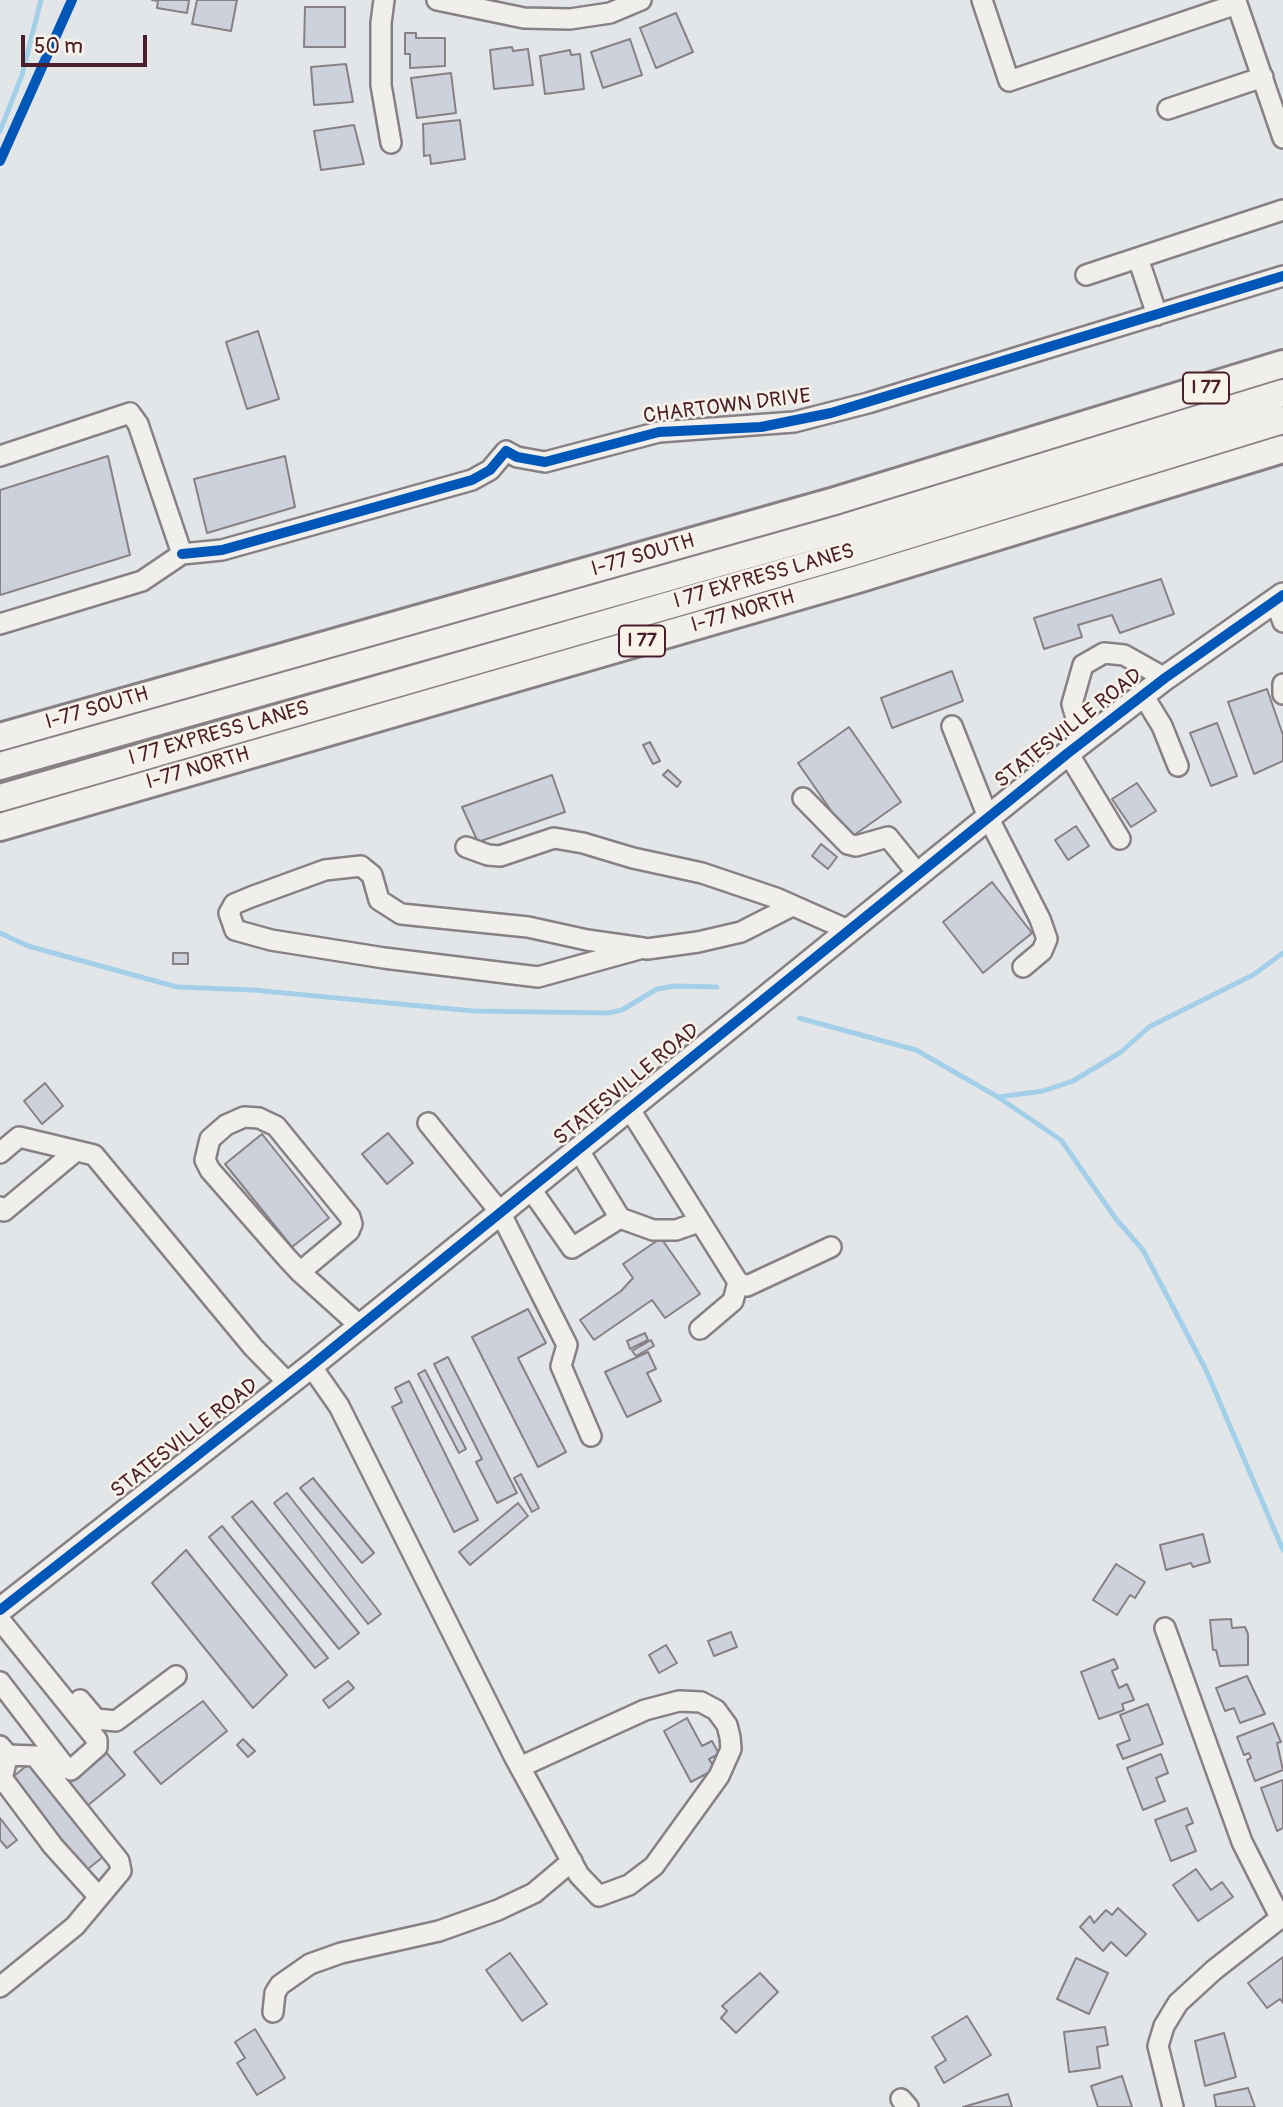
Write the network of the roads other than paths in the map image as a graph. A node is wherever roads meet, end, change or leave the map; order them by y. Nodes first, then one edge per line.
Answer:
1 (384, 0) edge
2 (437, 0) edge
3 (641, 0) edge
4 (982, 0) edge
5 (1237, 2) edge
6 (1263, 77) junction
7 (1168, 109) dead end
8 (1283, 138) edge
9 (391, 143) dead end
10 (1283, 210) edge
11 (1138, 258) junction
12 (1086, 275) dead end
13 (1283, 276) edge
14 (1157, 315) junction
15 (1283, 364) edge
16 (1283, 393) edge
17 (1283, 421) edge
18 (1283, 433) edge
19 (1193, 449) junction
20 (1283, 449) edge
21 (0, 456) edge
22 (183, 554) junction
23 (622, 562) junction
24 (1279, 597) edge
25 (1283, 622) edge
26 (0, 624) edge
27 (418, 648) junction
28 (1165, 678) junction
29 (1283, 684) edge
30 (1283, 694) edge
31 (1143, 695) junction
32 (952, 726) dead end
33 (0, 737) edge
34 (1076, 747) junction
35 (0, 765) edge
36 (1178, 766) dead end
37 (0, 798) edge
38 (803, 798) dead end
39 (988, 817) junction
40 (0, 827) edge
41 (1120, 839) dead end
42 (466, 847) dead end
43 (918, 874) junction
44 (792, 906) junction
45 (848, 930) junction
46 (643, 948) junction
47 (1023, 967) dead end
48 (629, 1108) junction
49 (428, 1123) dead end
50 (578, 1149) junction
51 (76, 1151) junction
52 (0, 1153) edge
53 (530, 1188) junction
54 (0, 1207) edge
55 (500, 1212) junction
56 (620, 1218) junction
57 (699, 1222) junction
58 (831, 1247) dead end
59 (300, 1272) junction
60 (737, 1282) junction
61 (360, 1326) junction
62 (700, 1329) dead end
63 (310, 1366) junction
64 (288, 1383) junction
65 (591, 1436) dead end
66 (0, 1613) edge
67 (1165, 1628) dead end
68 (176, 1676) dead end
69 (0, 1682) edge
70 (4, 1750) edge
71 (520, 1767) junction
72 (572, 1861) junction
73 (99, 1897) junction
74 (1281, 1917) edge
75 (0, 1987) edge
76 (273, 2012) dead end
77 (1173, 2107) edge

1 - 9 street
2 - 3 street
4 - 5 street
5 - 6 street
6 - 7 street
6 - 8 street
10 - 11 street
11 - 12 street
11 - 14 street
13 - 14 street, CHARTOWN DRIVE
14 - 22 street, CHARTOWN DRIVE
15 - 23 highway, I-77 SOUTH / I 77
16 - 27 highway, I 77 EXPRESS LANES / I 77
17 - 19 highway, I 77 EXPRESS LANES / I 77
18 - 19 highway
19 - 37 highway, I 77 EXPRESS LANES / I 77
20 - 40 highway, I-77 NORTH / I 77
21 - 22 street
22 - 26 street
23 - 27 highway
23 - 33 highway, I-77 SOUTH / I 77
24 - 25 street
24 - 28 main road, STATESVILLE ROAD
27 - 35 highway, I 77 EXPRESS LANES / I 77
28 - 31 main road, STATESVILLE ROAD
28 - 34 street
29 - 30 street
31 - 34 main road, STATESVILLE ROAD
31 - 36 street
32 - 39 street
34 - 39 main road, STATESVILLE ROAD
34 - 41 street
38 - 43 street
39 - 43 main road, STATESVILLE ROAD
39 - 47 street
42 - 44 street
43 - 45 main road, STATESVILLE ROAD
44 - 45 street
44 - 46 street
45 - 48 main road, STATESVILLE ROAD
46 - 46 street
48 - 50 main road, STATESVILLE ROAD
48 - 57 street
49 - 55 street
50 - 53 main road, STATESVILLE ROAD
50 - 56 street
51 - 52 street
51 - 54 street
51 - 64 street
53 - 55 main road, STATESVILLE ROAD
53 - 56 street
55 - 61 main road, STATESVILLE ROAD
55 - 65 street
56 - 57 street
57 - 60 street
58 - 60 street
59 - 59 street
59 - 61 street
60 - 62 street
61 - 63 main road, STATESVILLE ROAD
63 - 64 main road, STATESVILLE ROAD
63 - 71 street
64 - 66 main road, STATESVILLE ROAD
66 - 68 street
66 - 69 street
67 - 74 street
70 - 73 street
70 - 73 street
71 - 72 street
71 - 72 street
72 - 76 street
73 - 75 street
74 - 77 street

